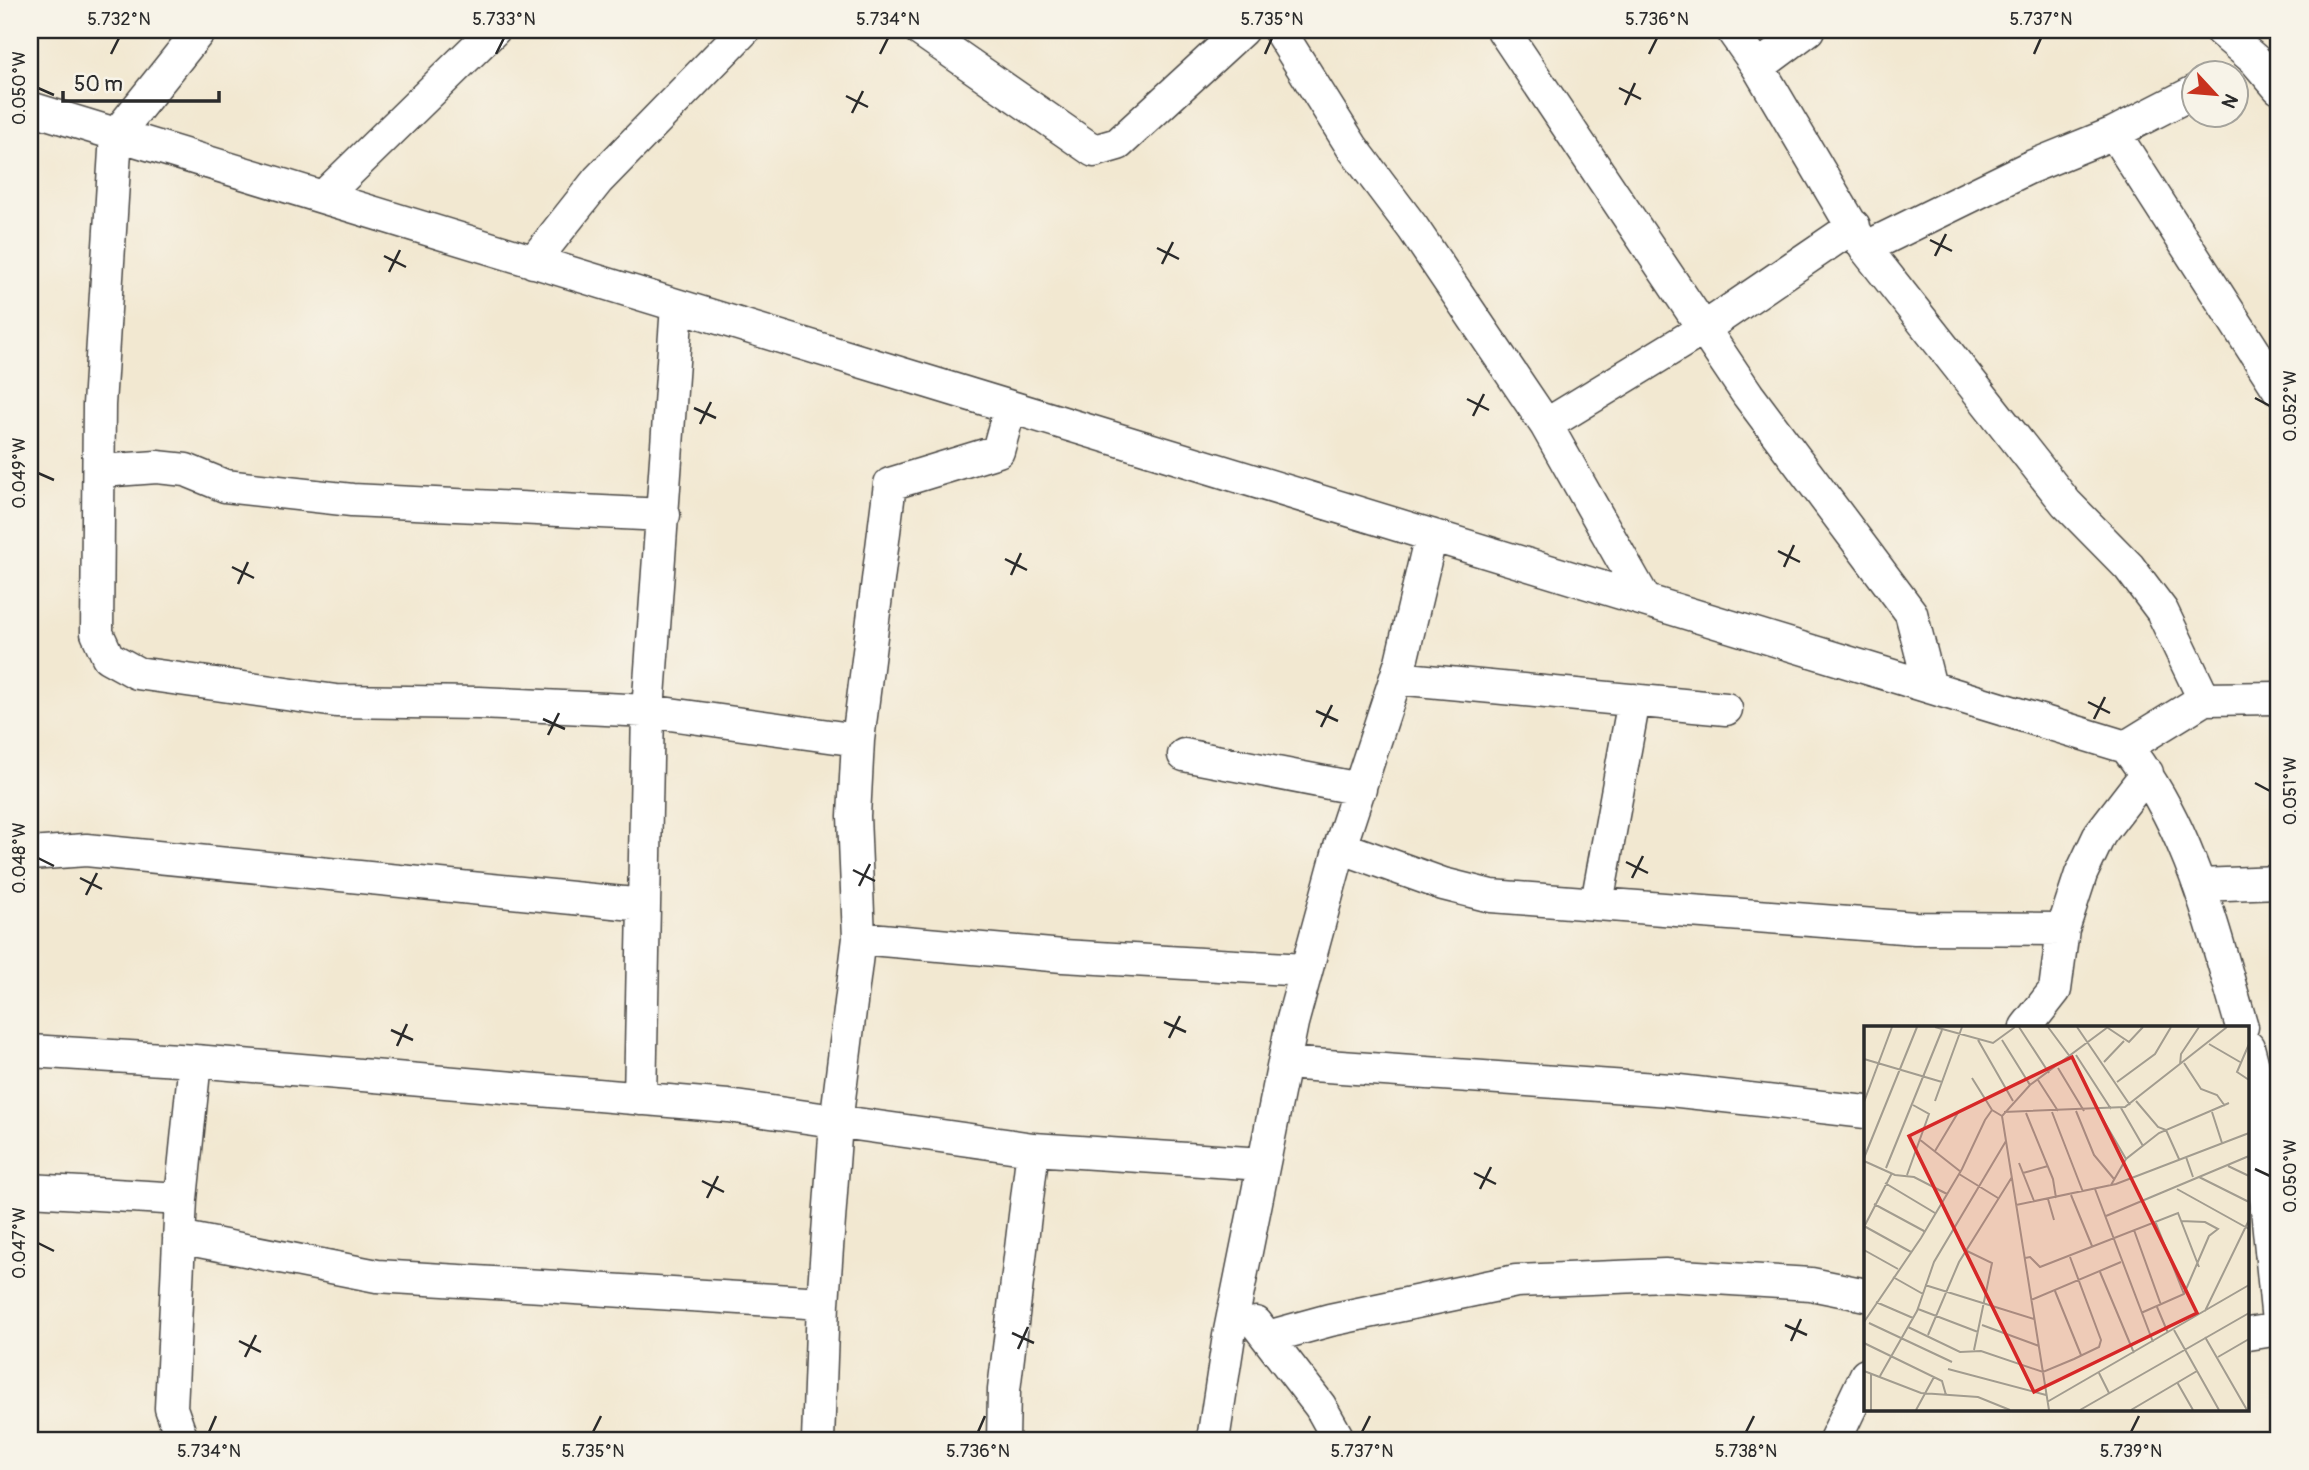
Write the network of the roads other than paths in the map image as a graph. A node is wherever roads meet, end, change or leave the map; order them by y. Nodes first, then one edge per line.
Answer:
1 (200, 30) edge
2 (494, 30) edge
3 (744, 30) edge
4 (920, 30) edge
5 (1242, 30) edge
6 (1279, 30) edge
7 (1503, 30) edge
8 (1732, 30) edge
9 (1808, 30) edge
10 (2220, 30) edge
11 (2238, 60) edge
12 (1758, 67) junction
13 (2250, 72) edge
14 (2279, 88) edge
15 (2180, 99) edge
16 (30, 108) edge
17 (2114, 132) junction
18 (116, 135) junction
19 (323, 198) junction
20 (1859, 237) junction
21 (534, 262) junction
22 (677, 306) junction
23 (1703, 329) junction
24 (2279, 390) edge
25 (1010, 407) junction
26 (1546, 425) junction
27 (101, 471) junction
28 (664, 516) junction
29 (1431, 535) junction
30 (1645, 600) junction
31 (1396, 678) junction
32 (1930, 687) junction
33 (2279, 698) edge
34 (2204, 699) junction
35 (1634, 700) junction
36 (1726, 709) dead end
37 (648, 711) junction
38 (858, 740) junction
39 (2126, 747) junction
40 (1184, 755) dead end
41 (2147, 773) junction
42 (1360, 789) junction
43 (1340, 847) junction
44 (30, 854) edge
45 (2279, 882) edge
46 (2199, 885) junction
47 (1597, 903) junction
48 (644, 905) junction
49 (2063, 929) junction
50 (859, 938) junction
51 (1305, 970) junction
52 (2027, 1026) edge
53 (2242, 1026) edge
54 (30, 1051) edge
55 (2260, 1059) edge
56 (195, 1061) junction
57 (1284, 1063) junction
58 (640, 1100) junction
59 (1864, 1112) edge
60 (836, 1123) junction
61 (2253, 1142) edge
62 (1032, 1149) junction
63 (1264, 1164) junction
64 (30, 1190) edge
65 (181, 1199) junction
66 (179, 1237) junction
67 (2276, 1245) edge
68 (1864, 1295) edge
69 (1236, 1301) junction
70 (823, 1303) junction
71 (2279, 1330) edge
72 (2250, 1334) edge
73 (1268, 1337) junction
74 (1864, 1379) edge
75 (181, 1440) edge
76 (818, 1440) edge
77 (1003, 1440) edge
78 (1213, 1440) edge
79 (1339, 1440) edge
80 (1835, 1440) edge

1 - 18 street
2 - 19 street
3 - 21 street
4 - 5 street
6 - 26 street
7 - 23 street
8 - 12 street
9 - 12 street
10 - 11 street
12 - 20 street
13 - 14 street
15 - 17 street
16 - 18 street
17 - 20 street
17 - 24 street
18 - 19 street
18 - 27 street
19 - 21 street
20 - 23 street
20 - 34 street
21 - 22 street
22 - 25 street
22 - 28 street
23 - 26 street
23 - 32 street
25 - 29 street
25 - 38 street
26 - 30 street
27 - 28 street
27 - 37 street
28 - 37 street
29 - 30 street
29 - 31 street
30 - 32 street
31 - 35 street
31 - 42 street
32 - 39 street
33 - 34 street
34 - 39 street
35 - 36 street
35 - 47 street
37 - 38 street
37 - 48 street
38 - 50 street
39 - 41 street
40 - 42 street
41 - 46 street
41 - 49 street
42 - 43 street
43 - 47 street
43 - 51 street
44 - 48 street
45 - 46 street
46 - 53 street
47 - 49 street
48 - 58 street
49 - 52 street
50 - 51 street
50 - 60 street
51 - 57 street
54 - 56 street
55 - 61 street
56 - 58 street
56 - 65 street
57 - 59 street
57 - 63 street
58 - 60 street
60 - 62 street
60 - 70 street
61 - 67 street
62 - 63 street
62 - 77 street
63 - 69 street
64 - 65 street
65 - 66 street
66 - 70 street
66 - 75 street
67 - 71 street
68 - 73 street
69 - 73 street
69 - 78 street
70 - 76 street
71 - 72 street
73 - 79 street
74 - 80 street

